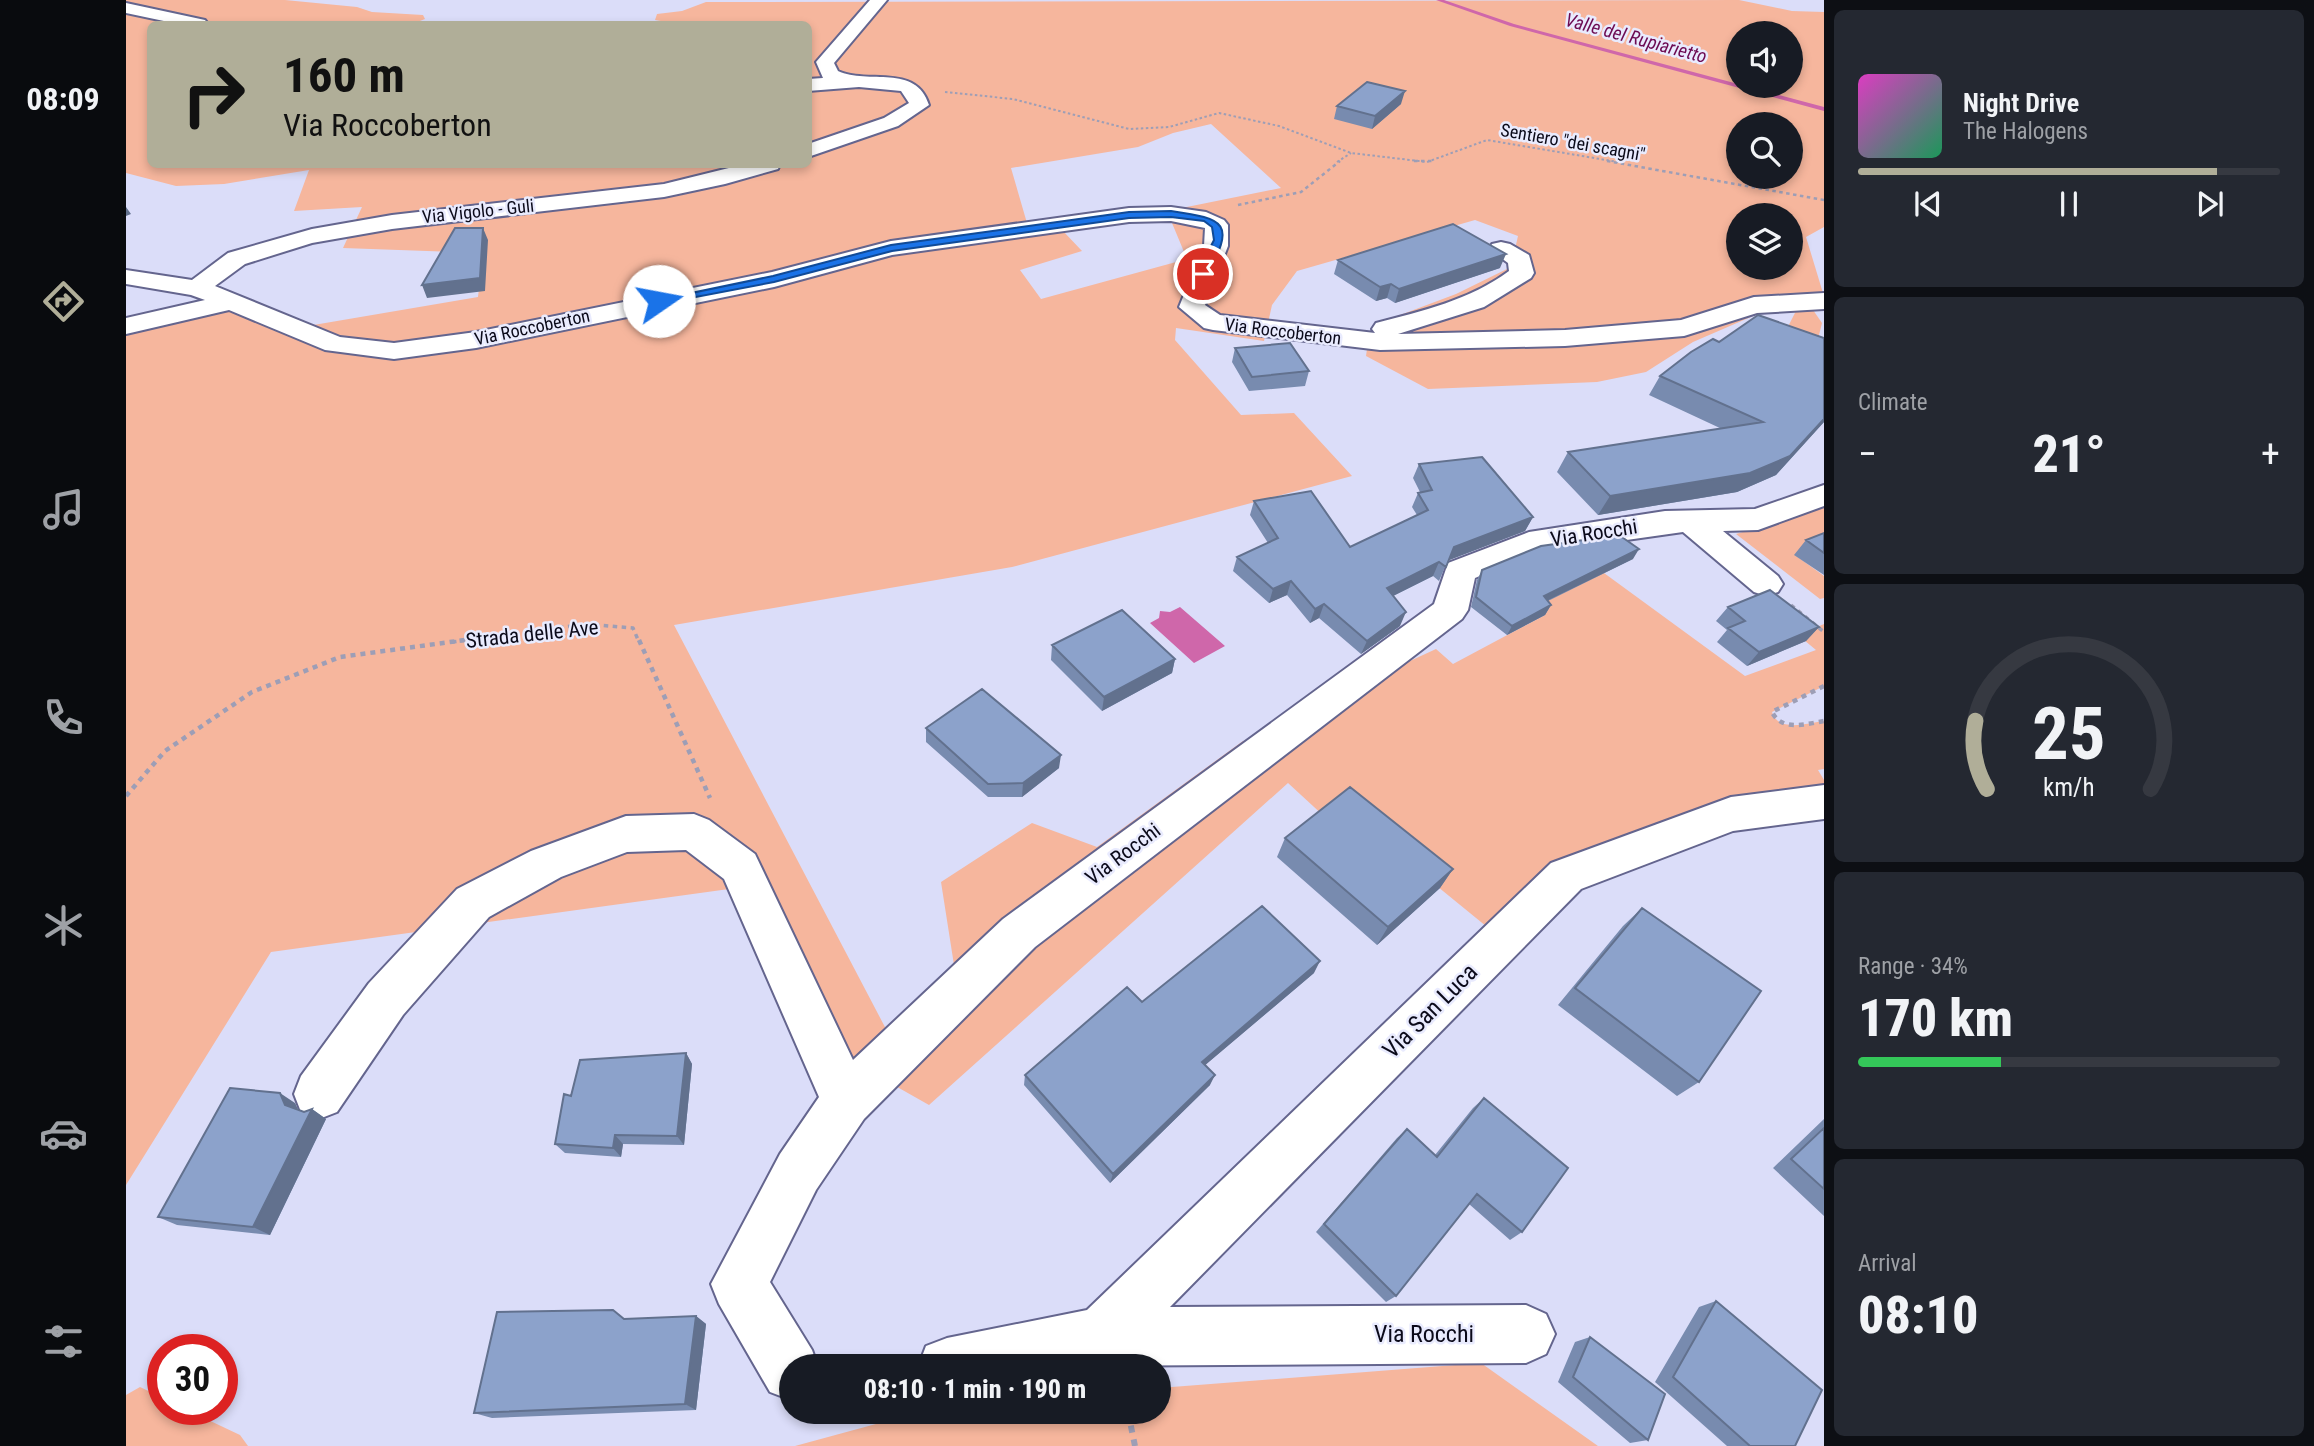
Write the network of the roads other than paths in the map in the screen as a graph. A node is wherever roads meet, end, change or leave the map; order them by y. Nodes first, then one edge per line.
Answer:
1 (879, 0) edge
2 (126, 8) edge
3 (185, 21) edge
4 (848, 82) junction
5 (812, 85) edge
6 (812, 150) edge
7 (758, 168) edge
8 (1501, 249) edge
9 (126, 277) edge
10 (197, 288) junction
11 (1824, 301) edge
12 (231, 302) junction
13 (126, 327) edge
14 (1368, 342) junction
15 (1824, 495) edge
16 (1690, 521) junction
17 (1766, 584) road end
18 (1824, 802) edge
19 (319, 1094) dead end
20 (846, 1101) junction
21 (1526, 1334) dead end
22 (1101, 1336) junction
23 (781, 1354) edge
24 (1012, 1354) edge

1 - 4 street
2 - 3 street
4 - 5 street
4 - 6 street
7 - 10 street, Via Vigolo - Guli
8 - 14 street
9 - 10 street, Via Roccoberton
10 - 12 street, Via Roccoberton
11 - 14 street, Via Roccoberton
12 - 13 street
12 - 14 street, Via Roccoberton
15 - 16 street, Via Rocchi
16 - 17 street
16 - 20 street, Via Rocchi
18 - 22 street, Via San Luca
19 - 20 street
20 - 23 street, Via Rocchi
21 - 22 street, Via Rocchi
22 - 24 street, Via Rocchi

